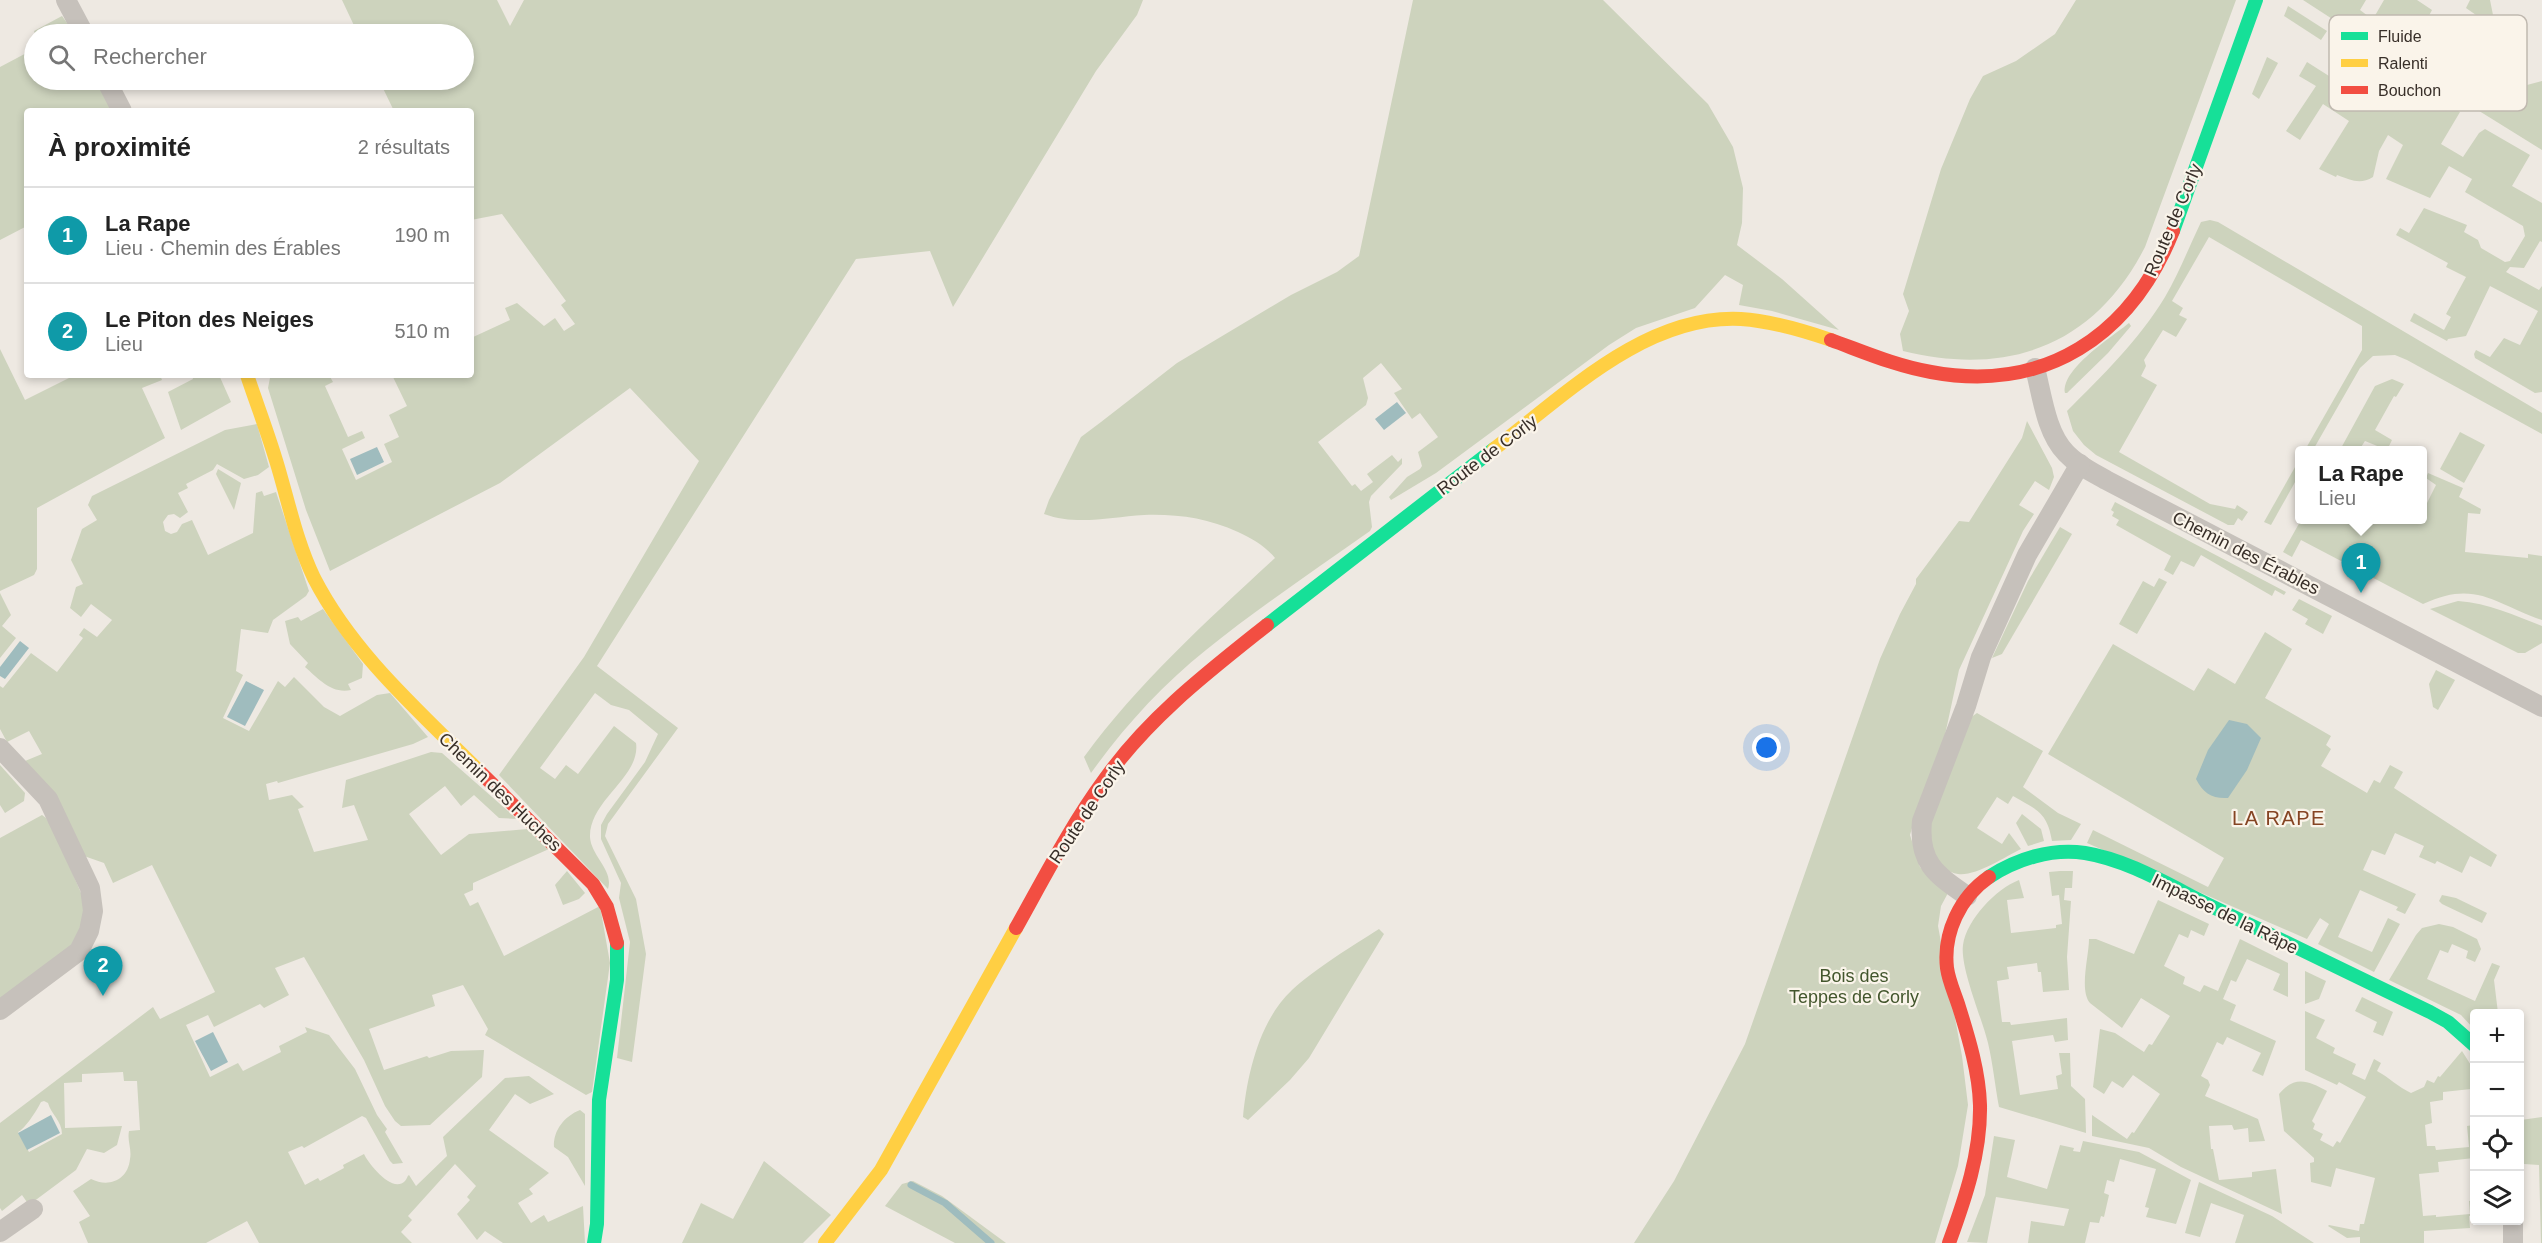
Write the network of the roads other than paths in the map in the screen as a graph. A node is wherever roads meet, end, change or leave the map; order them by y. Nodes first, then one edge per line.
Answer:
1 (66, 0) edge
2 (2256, 0) edge
3 (79, 24) edge
4 (111, 90) edge
5 (120, 108) edge
6 (2035, 368) junction
7 (248, 378) edge
8 (2080, 464) junction
9 (2542, 707) edge
10 (0, 748) edge
11 (1967, 896) junction
12 (0, 1010) edge
13 (2470, 1041) edge
14 (33, 1209) dead end
15 (2513, 1225) edge
16 (0, 1232) edge
17 (594, 1243) edge
18 (825, 1243) edge
19 (1949, 1243) edge
20 (2513, 1243) edge

1 - 3 street
2 - 6 street, Route de Corly
4 - 5 street
6 - 8 street, Chemin des Érables
6 - 18 street, Route de Corly
7 - 17 street, Chemin des Huches
8 - 9 street, Chemin des Érables
8 - 11 street
10 - 12 street
11 - 13 street, Impasse de la Râpe
11 - 19 street, Impasse de la Râpe
14 - 16 street
15 - 20 street

